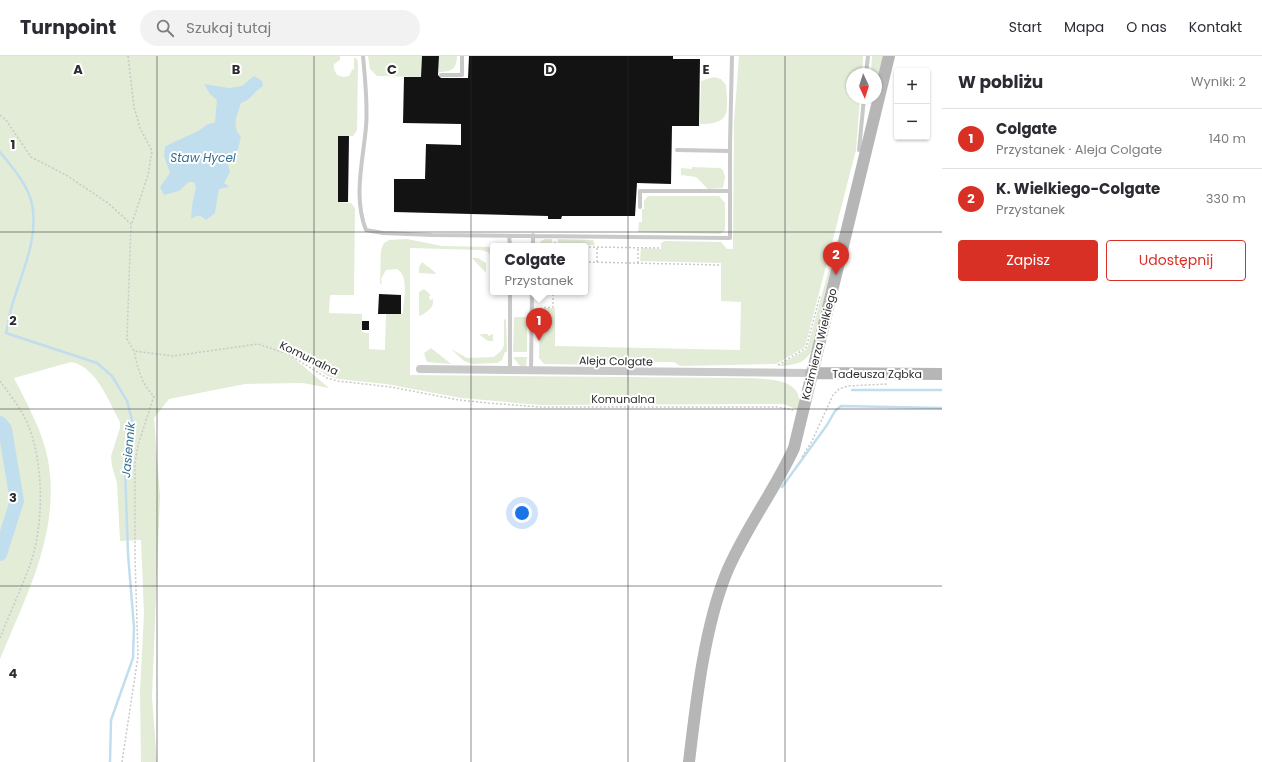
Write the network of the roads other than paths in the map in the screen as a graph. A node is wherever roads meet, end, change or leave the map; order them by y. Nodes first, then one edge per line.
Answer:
1 (363, 56) edge
2 (462, 56) edge
3 (732, 56) edge
4 (868, 56) edge
5 (889, 56) edge
6 (867, 68) edge
7 (441, 75) dead end
8 (863, 104) edge
9 (677, 150) dead end
10 (859, 150) dead end
11 (730, 151) junction
12 (730, 191) junction
13 (640, 207) dead end
14 (509, 236) junction
15 (533, 236) junction
16 (510, 243) edge
17 (533, 243) edge
18 (510, 295) edge
19 (532, 295) edge
20 (420, 369) dead end
21 (510, 370) junction
22 (531, 371) junction
23 (811, 373) junction
24 (942, 374) edge
25 (689, 762) edge

1 - 14 lane
2 - 7 lane
3 - 11 lane
4 - 6 lane
5 - 23 street, Kazimierza Wielkiego
8 - 10 lane
9 - 11 lane
11 - 12 lane
12 - 13 lane
12 - 15 lane
14 - 15 lane
14 - 16 lane
15 - 17 lane
18 - 21 lane
19 - 22 lane
20 - 21 street, Aleja Colgate
21 - 22 street, Aleja Colgate
22 - 23 street, Aleja Colgate
23 - 24 street, Tadeusza Ząbka
23 - 25 street, Kazimierza Wielkiego

